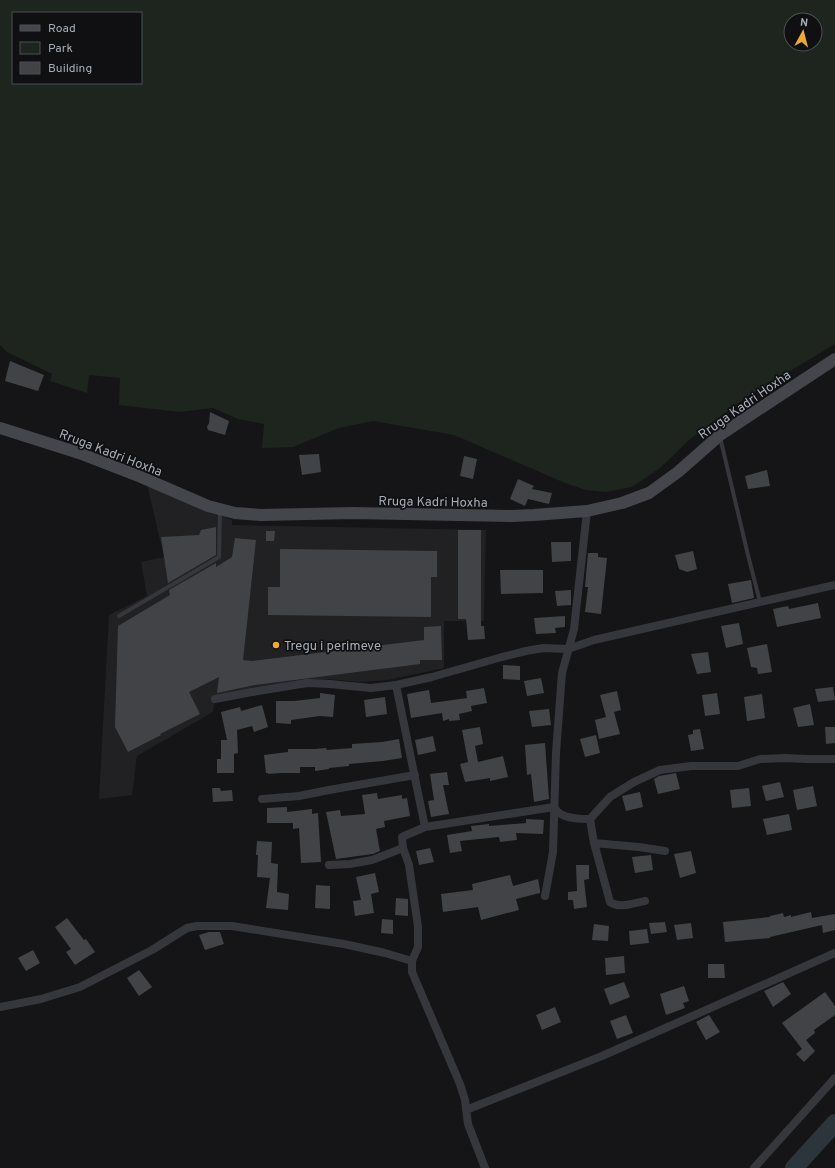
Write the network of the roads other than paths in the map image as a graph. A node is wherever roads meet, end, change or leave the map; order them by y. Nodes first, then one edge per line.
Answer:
1 (835, 358) edge
2 (0, 428) edge
3 (720, 434) junction
4 (220, 509) junction
5 (587, 511) junction
6 (835, 585) edge
7 (760, 602) junction
8 (118, 616) dead end
9 (568, 648) junction
10 (396, 685) junction
11 (215, 699) dead end
12 (835, 759) edge
13 (415, 775) junction
14 (262, 799) dead end
15 (554, 807) junction
16 (590, 819) junction
17 (425, 827) junction
18 (594, 843) junction
19 (403, 848) junction
20 (665, 851) dead end
21 (329, 865) dead end
22 (545, 896) dead end
23 (644, 901) dead end
24 (835, 953) edge
25 (412, 961) junction
26 (0, 1008) edge
27 (835, 1078) edge
28 (466, 1110) junction
29 (485, 1168) edge
30 (754, 1168) edge

1 - 3 main road, Rruga Kadri Hoxha
2 - 4 main road, Rruga Kadri Hoxha
3 - 5 main road, Rruga Kadri Hoxha
3 - 7 lane
4 - 5 main road, Rruga Kadri Hoxha
4 - 8 lane
5 - 9 street
6 - 7 street
7 - 9 street
9 - 10 street
9 - 15 street
10 - 11 street
10 - 13 street
12 - 16 street
13 - 14 street
13 - 17 street
15 - 16 street
15 - 17 street
15 - 22 street
16 - 18 street
17 - 19 street
18 - 20 street
18 - 23 street
19 - 21 street
19 - 25 street
24 - 28 street
25 - 26 street
25 - 28 street
27 - 30 street
28 - 29 street

